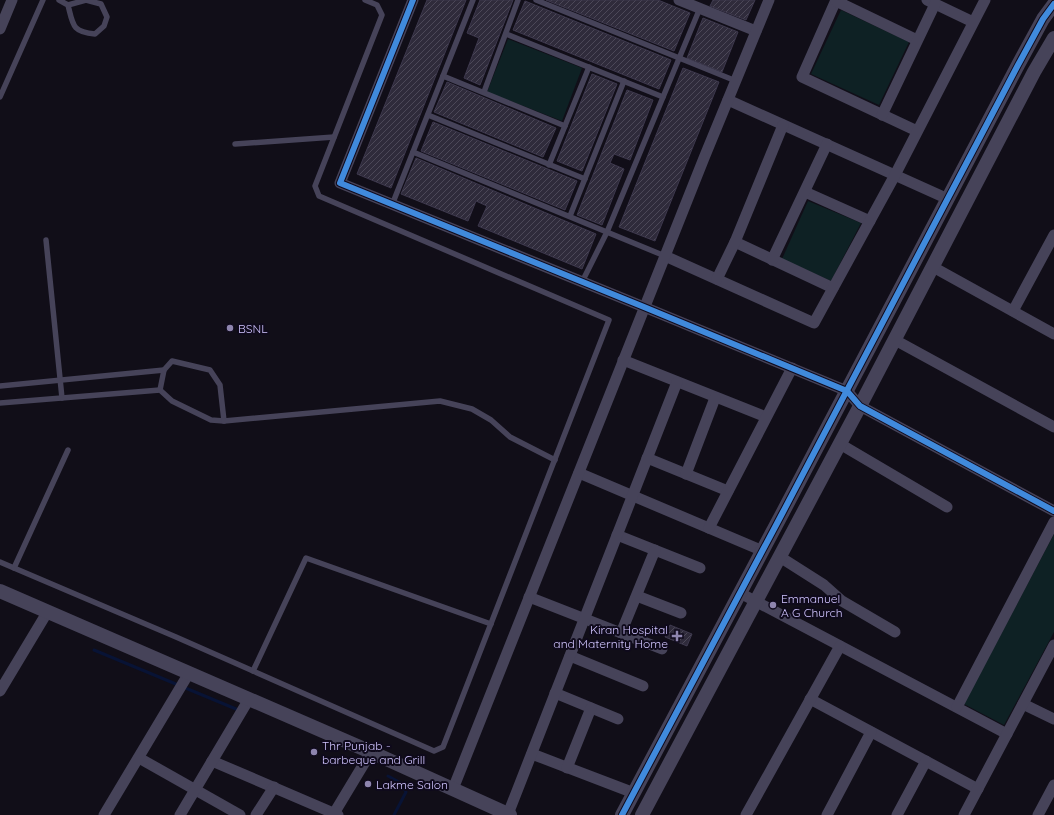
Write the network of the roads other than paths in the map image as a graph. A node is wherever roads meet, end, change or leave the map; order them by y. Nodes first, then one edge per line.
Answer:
1 (12, 0) edge
2 (43, 0) edge
3 (58, 0) edge
4 (364, 0) edge
5 (413, 0) edge
6 (474, 0) edge
7 (518, 0) edge
8 (536, 0) edge
9 (679, 0) edge
10 (769, 0) edge
11 (836, 0) edge
12 (985, 0) edge
13 (931, 2) edge
14 (1054, 2) edge
15 (68, 5) junction
16 (703, 6) edge
17 (973, 22) junction
18 (0, 29) edge
19 (756, 31) junction
20 (506, 34) junction
21 (1054, 38) edge
22 (917, 40) junction
23 (679, 58) junction
24 (589, 67) junction
25 (443, 76) junction
26 (624, 81) junction
27 (736, 81) junction
28 (484, 92) junction
29 (0, 97) edge
30 (663, 97) junction
31 (728, 100) junction
32 (428, 115) junction
33 (882, 115) junction
34 (783, 125) junction
35 (565, 126) junction
36 (917, 131) junction
37 (334, 137) junction
38 (235, 144) dead end
39 (827, 144) junction
40 (413, 152) junction
41 (549, 165) junction
42 (895, 175) junction
43 (585, 179) junction
44 (805, 192) junction
45 (948, 199) junction
46 (392, 205) junction
47 (570, 216) junction
48 (870, 221) junction
49 (607, 232) junction
50 (1054, 235) edge
51 (46, 240) dead end
52 (735, 242) junction
53 (665, 256) junction
54 (772, 260) junction
55 (933, 267) junction
56 (717, 279) junction
57 (582, 282) junction
58 (833, 288) junction
59 (644, 307) junction
60 (1013, 311) junction
61 (1054, 334) edge
62 (895, 340) junction
63 (623, 360) junction
64 (792, 368) junction
65 (164, 370) junction
66 (60, 381) junction
67 (677, 382) junction
68 (0, 386) edge
69 (160, 390) junction
70 (847, 391) junction
71 (62, 398) junction
72 (715, 398) junction
73 (0, 403) edge
74 (860, 406) junction
75 (766, 418) junction
76 (224, 421) junction
77 (1054, 427) edge
78 (840, 444) junction
79 (68, 450) dead end
80 (647, 458) junction
81 (555, 460) junction
82 (578, 473) junction
83 (686, 474) junction
84 (728, 491) junction
85 (633, 496) junction
86 (946, 507) dead end
87 (1054, 511) edge
88 (1054, 522) edge
89 (709, 528) junction
90 (617, 535) junction
91 (655, 550) junction
92 (763, 551) junction
93 (780, 557) junction
94 (0, 562) edge
95 (14, 568) junction
96 (700, 568) dead end
97 (0, 591) edge
98 (740, 593) junction
99 (637, 596) junction
100 (529, 597) junction
101 (756, 602) junction
102 (48, 611) junction
103 (681, 613) dead end
104 (585, 619) junction
105 (491, 624) junction
106 (895, 632) dead end
107 (621, 633) junction
108 (1054, 645) edge
109 (840, 646) junction
110 (662, 649) dead end
111 (570, 656) junction
112 (253, 671) junction
113 (184, 682) junction
114 (643, 686) dead end
115 (0, 691) edge
116 (555, 693) junction
117 (249, 699) junction
118 (810, 699) junction
119 (1023, 704) junction
120 (957, 707) junction
121 (590, 708) junction
122 (618, 719) dead end
123 (1054, 719) edge
124 (871, 732) junction
125 (1007, 734) junction
126 (371, 752) junction
127 (532, 754) junction
128 (139, 758) junction
129 (212, 760) junction
130 (926, 761) junction
131 (567, 768) junction
132 (1054, 785) edge
133 (274, 787) junction
134 (195, 789) junction
135 (453, 789) junction
136 (978, 789) junction
137 (634, 793) junction
138 (335, 814) edge
139 (105, 815) edge
140 (180, 815) edge
141 (240, 815) edge
142 (256, 815) edge
143 (509, 815) edge
144 (622, 815) edge
145 (642, 815) edge
146 (746, 815) edge
147 (827, 815) edge
148 (897, 815) edge
149 (964, 815) edge
150 (1038, 815) edge

1 - 18 street
2 - 29 lane
3 - 15 lane
4 - 37 lane
5 - 46 street
6 - 25 lane
7 - 20 lane
8 - 23 lane
9 - 16 street
10 - 19 street
11 - 22 street
11 - 33 street
12 - 17 street
13 - 17 street
13 - 22 street
14 - 45 street
15 - 15 lane
16 - 19 street
16 - 23 lane
17 - 36 street
19 - 27 street
20 - 24 lane
20 - 28 lane
21 - 55 street
22 - 33 street
23 - 27 lane
23 - 30 lane
24 - 26 lane
24 - 35 lane
25 - 28 lane
25 - 32 lane
26 - 30 lane
26 - 43 lane
27 - 31 street
28 - 35 lane
30 - 49 lane
31 - 34 street
31 - 53 street
32 - 40 lane
32 - 41 lane
33 - 36 street
34 - 39 street
34 - 52 street
35 - 41 lane
36 - 42 street
37 - 38 lane
37 - 81 lane
39 - 42 street
39 - 44 street
40 - 46 lane
40 - 47 lane
41 - 43 lane
42 - 45 street
42 - 48 street
43 - 47 lane
44 - 48 street
44 - 54 street
45 - 70 street
46 - 57 street
47 - 49 lane
48 - 58 street
49 - 53 lane
49 - 57 lane
50 - 60 street
51 - 66 lane
52 - 54 street
52 - 56 street
53 - 56 street
53 - 59 street
54 - 58 street
55 - 60 street
55 - 62 street
56 - 58 street
57 - 59 street
59 - 63 street
59 - 64 street
60 - 61 street
62 - 74 street
62 - 77 street
63 - 67 street
63 - 82 street
64 - 70 street
64 - 75 street
65 - 66 lane
65 - 69 lane
65 - 76 lane
66 - 68 lane
66 - 71 lane
67 - 72 street
67 - 80 street
69 - 71 lane
69 - 76 lane
70 - 74 street
70 - 92 street
71 - 73 lane
72 - 75 street
72 - 83 street
74 - 78 street
74 - 87 street
75 - 84 street
76 - 81 lane
78 - 86 street
78 - 93 street
79 - 95 lane
80 - 83 street
80 - 85 street
81 - 105 lane
82 - 85 street
82 - 100 street
83 - 84 street
84 - 89 street
85 - 89 street
85 - 90 street
88 - 120 street
89 - 92 street
90 - 91 street
90 - 104 street
91 - 96 street
91 - 99 street
92 - 98 street
93 - 101 street
93 - 106 street
94 - 95 lane
95 - 112 lane
97 - 102 street
98 - 101 street
98 - 137 street
99 - 103 street
99 - 107 street
100 - 104 street
100 - 135 street
101 - 109 street
101 - 145 street
102 - 113 street
102 - 115 street
104 - 107 street
104 - 111 street
105 - 112 lane
105 - 112 lane
107 - 110 street
108 - 119 street
109 - 118 street
109 - 120 street
111 - 114 street
111 - 116 street
113 - 117 street
113 - 128 street
116 - 121 street
116 - 127 street
117 - 126 street
117 - 129 street
118 - 124 street
118 - 146 street
119 - 123 street
119 - 125 street
120 - 125 street
121 - 122 street
121 - 131 street
124 - 130 street
124 - 147 street
125 - 136 street
126 - 135 street
126 - 138 street
127 - 131 street
127 - 143 street
128 - 134 street
128 - 139 street
129 - 133 street
129 - 134 street
130 - 136 street
130 - 148 street
131 - 137 street
132 - 150 street
133 - 138 street
133 - 142 street
134 - 140 street
134 - 141 street
135 - 143 street
136 - 149 street
137 - 144 street

